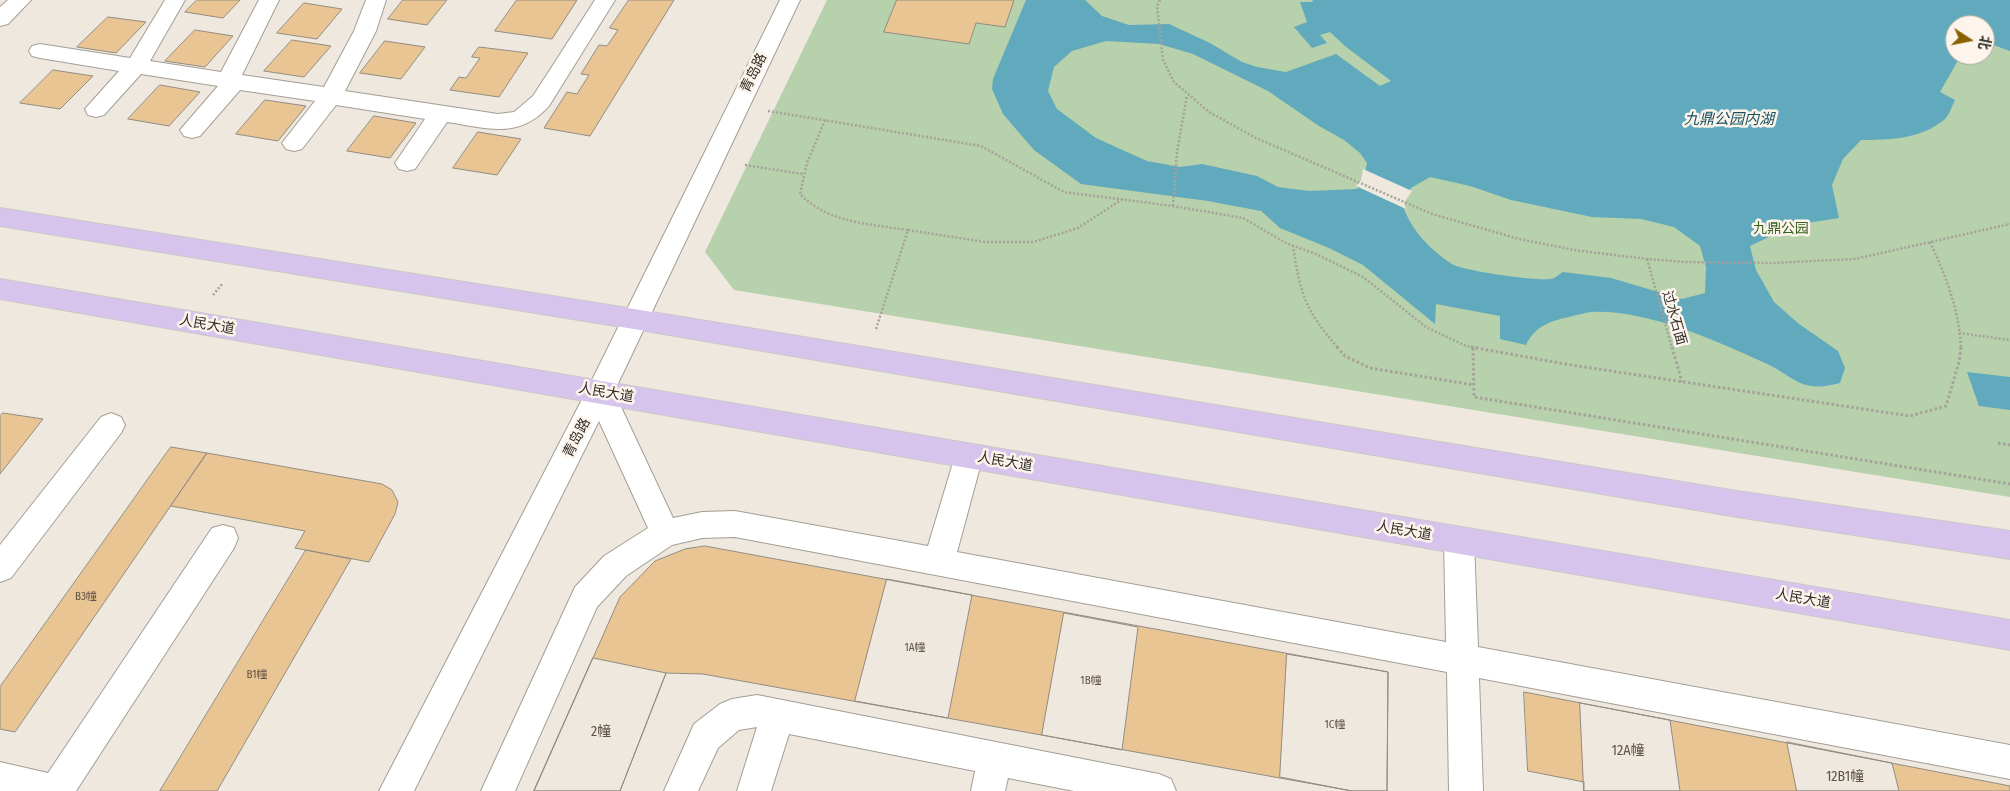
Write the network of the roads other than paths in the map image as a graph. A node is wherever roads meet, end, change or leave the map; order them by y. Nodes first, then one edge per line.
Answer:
1 (21, 0) edge
2 (176, 0) edge
3 (268, 0) edge
4 (376, 0) edge
5 (605, 0) edge
6 (790, 0) edge
7 (0, 19) edge
8 (40, 51) dead end
9 (136, 66) junction
10 (232, 81) junction
11 (331, 96) junction
12 (96, 109) dead end
13 (441, 113) junction
14 (192, 130) dead end
15 (294, 143) dead end
16 (407, 163) dead end
17 (0, 217) edge
18 (0, 289) edge
19 (634, 319) junction
20 (600, 392) junction
21 (111, 425) dead end
22 (969, 456) junction
23 (665, 533) junction
24 (223, 538) dead end
25 (1458, 540) junction
26 (2010, 545) edge
27 (939, 562) junction
28 (0, 568) edge
29 (2010, 635) edge
30 (1462, 660) junction
31 (779, 715) junction
32 (995, 758) junction
33 (2010, 762) edge
34 (0, 779) edge
35 (51, 791) edge
36 (56, 791) edge
37 (396, 791) edge
38 (498, 791) edge
39 (681, 791) edge
40 (754, 791) edge
41 (988, 791) edge
42 (1159, 791) edge
43 (1466, 791) edge

1 - 7 street
2 - 9 street
3 - 10 street
4 - 11 street
5 - 13 street
6 - 19 street, 青岛路
8 - 9 street
9 - 10 street
9 - 12 street
10 - 11 street
10 - 14 street
11 - 13 street
11 - 15 street
13 - 16 street
17 - 19 main road
18 - 20 main road, 人民大道
19 - 20 street, 青岛路
19 - 26 main road
20 - 22 main road, 人民大道
20 - 23 street
20 - 37 street, 青岛路
21 - 28 street
22 - 25 main road, 人民大道
22 - 27 street
23 - 27 street
23 - 38 street
24 - 36 street
25 - 29 main road, 人民大道
25 - 30 street
27 - 30 street
30 - 33 street
30 - 43 street
31 - 32 street
31 - 39 street
31 - 40 street
32 - 41 street
32 - 42 street
34 - 35 street

